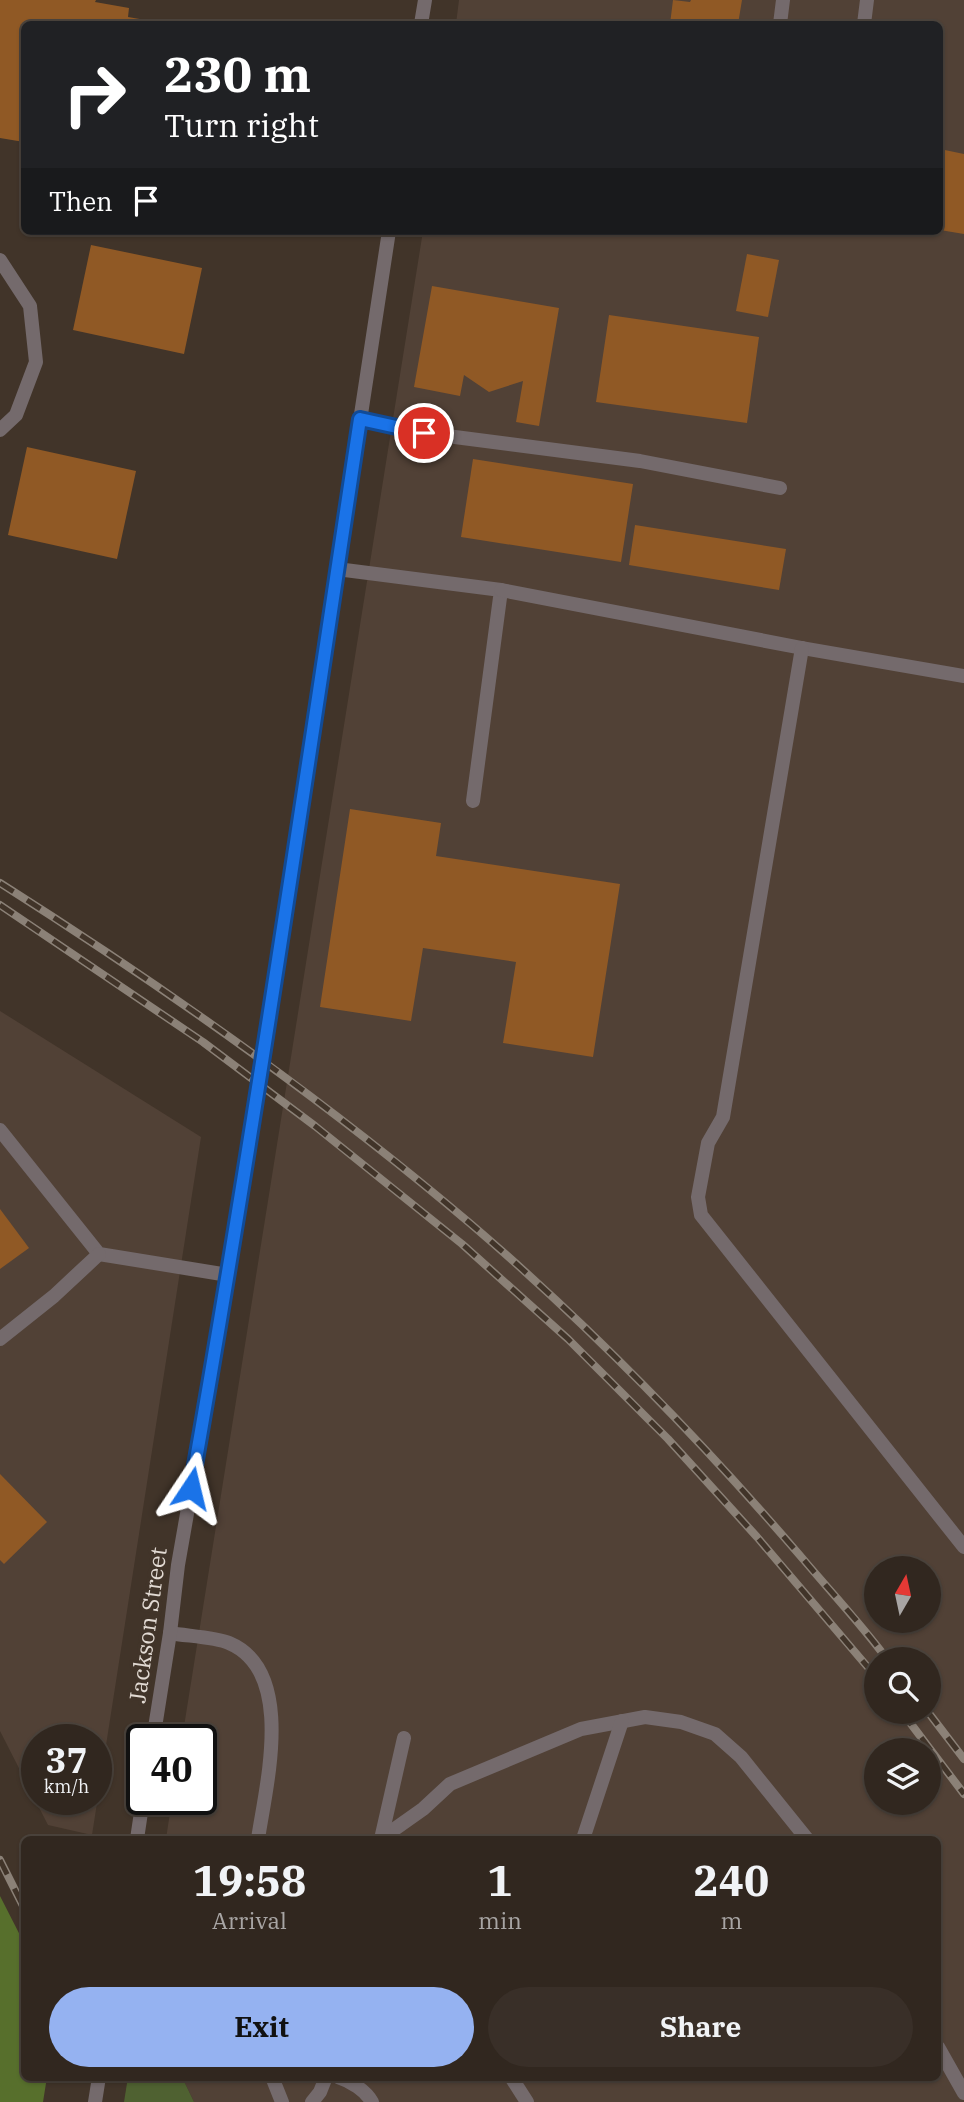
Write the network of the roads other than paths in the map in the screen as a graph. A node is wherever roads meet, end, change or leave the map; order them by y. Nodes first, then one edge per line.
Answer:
1 (425, 0) edge
2 (783, 0) edge
3 (867, 0) edge
4 (422, 21) edge
5 (780, 21) edge
6 (864, 21) edge
7 (388, 235) edge
8 (0, 260) edge
9 (360, 419) junction
10 (0, 430) edge
11 (780, 488) dead end
12 (337, 569) junction
13 (501, 590) junction
14 (802, 648) junction
15 (964, 677) edge
16 (473, 801) dead end
17 (0, 1130) edge
18 (99, 1254) junction
19 (228, 1275) junction
20 (0, 1339) edge
21 (964, 1547) edge
22 (170, 1633) junction
23 (622, 1721) junction
24 (156, 1724) edge
25 (404, 1738) dead end
26 (141, 1815) edge
27 (138, 1836) edge
28 (258, 1836) edge
29 (381, 1836) edge
30 (384, 1836) edge
31 (584, 1836) edge
32 (805, 1836) edge
33 (941, 2052) edge
34 (98, 2081) edge
35 (274, 2081) edge
36 (324, 2081) edge
37 (348, 2081) edge
38 (514, 2081) edge
39 (964, 2093) edge
40 (95, 2102) edge
41 (282, 2102) edge
42 (312, 2102) edge
43 (373, 2102) edge
44 (527, 2102) edge

1 - 4 street
2 - 5 street
3 - 6 street
7 - 9 street, Jackson Street
8 - 10 street
9 - 11 street
9 - 12 street, Jackson Street
12 - 13 street
12 - 19 street, Jackson Street, bridge
13 - 14 street
13 - 16 street
14 - 15 street
14 - 21 street
17 - 18 street
18 - 19 street
18 - 20 street
19 - 22 street, Jackson Street
22 - 24 street, Jackson Street
22 - 28 street
23 - 30 street
23 - 31 street
23 - 32 street
25 - 29 street
26 - 27 street
33 - 39 street
34 - 40 street
35 - 41 street
36 - 42 street
37 - 43 street
38 - 44 street

